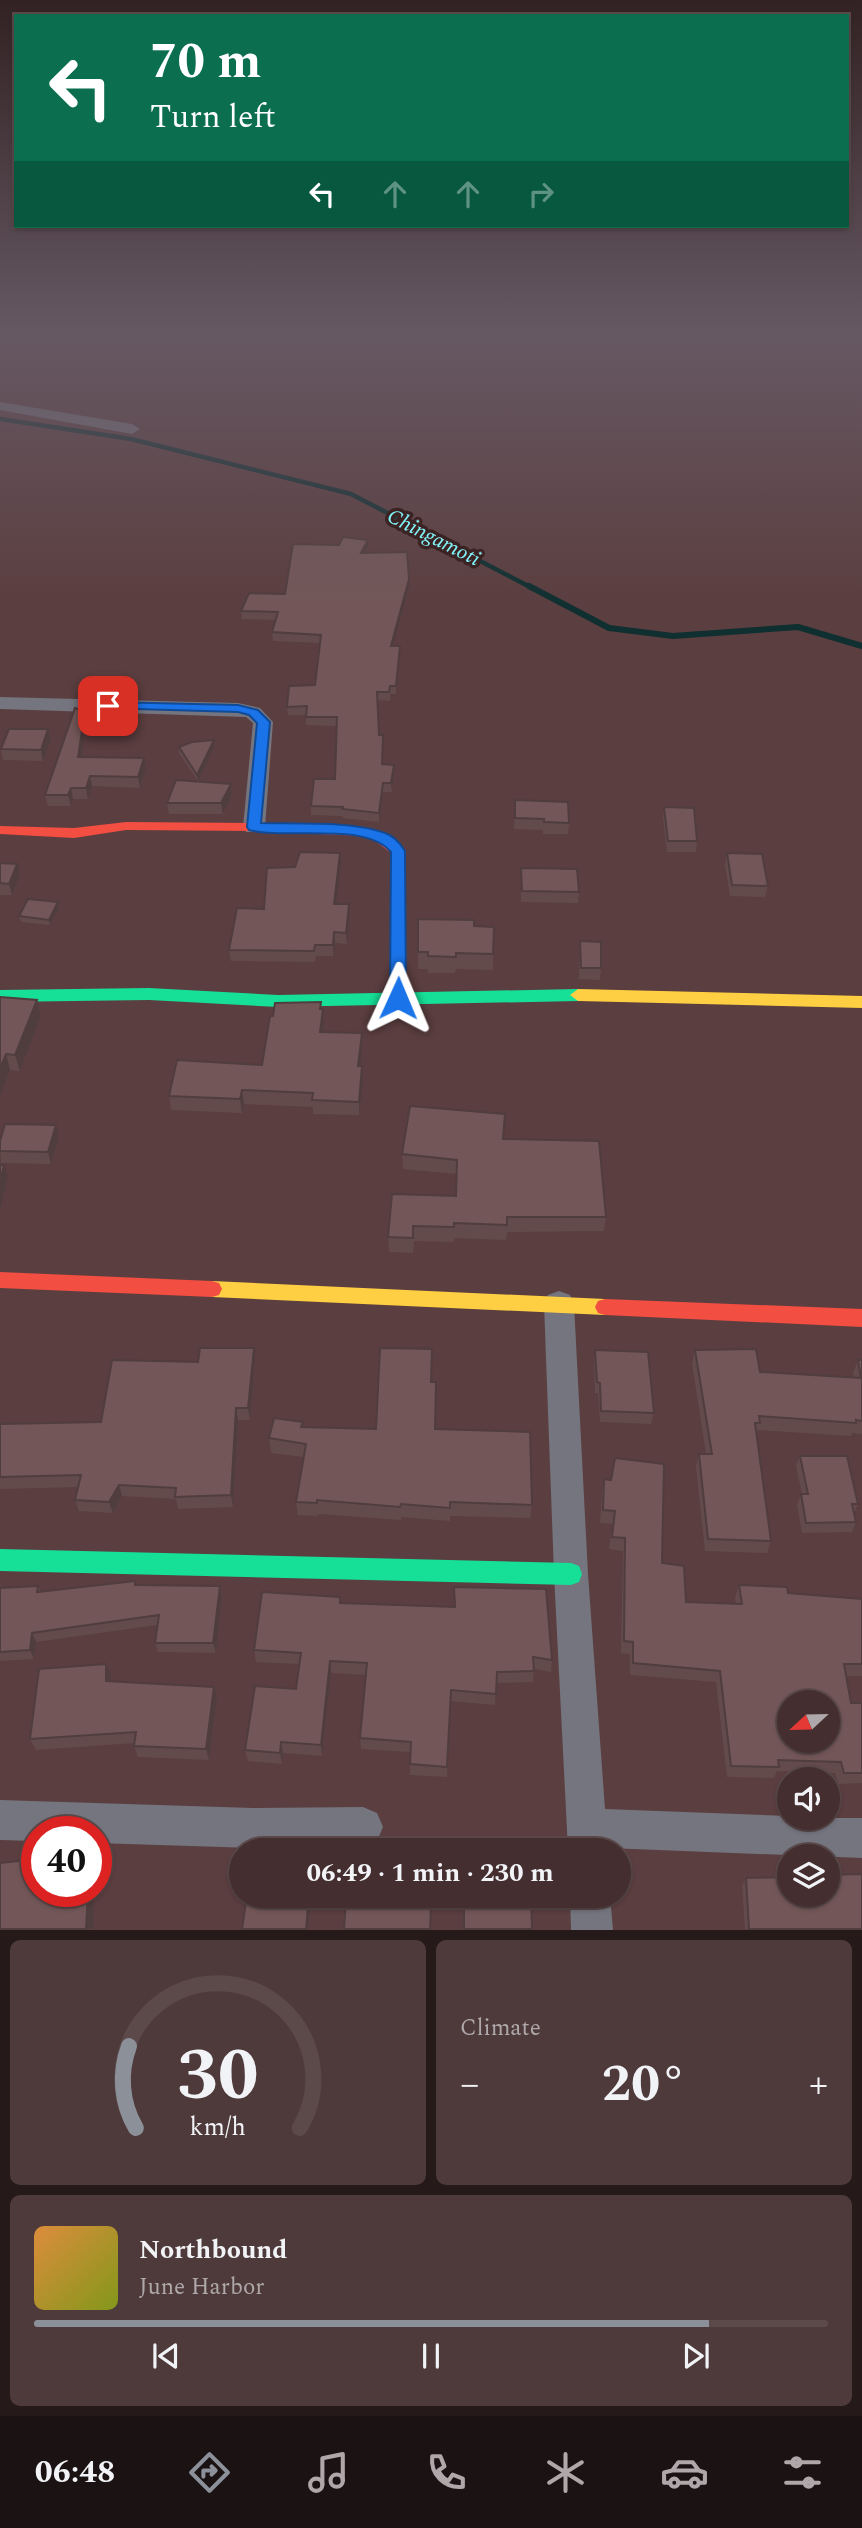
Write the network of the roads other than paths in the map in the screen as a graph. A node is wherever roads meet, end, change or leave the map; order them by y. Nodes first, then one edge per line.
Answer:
1 (115, 426) edge
2 (132, 429) dead end
3 (0, 704) edge
4 (254, 827) junction
5 (0, 830) edge
6 (0, 996) edge
7 (398, 998) junction
8 (862, 1002) edge
9 (0, 1280) edge
10 (559, 1304) junction
11 (862, 1318) edge
12 (0, 1560) edge
13 (571, 1574) junction
14 (0, 1820) edge
15 (363, 1827) dead end
16 (587, 1838) edge
17 (862, 1838) edge
18 (631, 1839) edge
19 (591, 1908) edge
20 (592, 1930) edge

1 - 2 street
3 - 4 street
4 - 5 street
4 - 7 street
6 - 7 street
7 - 8 street
9 - 10 street
10 - 11 street
10 - 13 street
12 - 13 street
13 - 16 street
14 - 15 street
17 - 18 street
19 - 20 street

